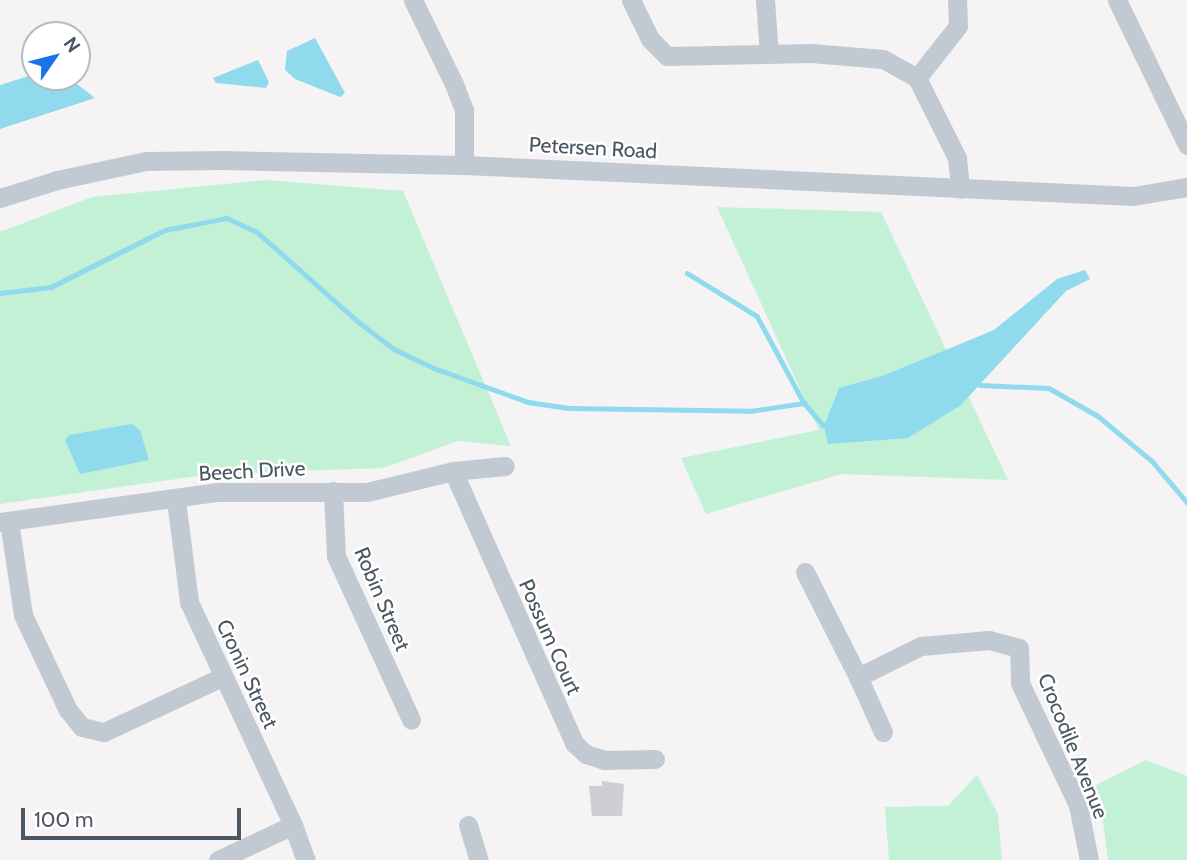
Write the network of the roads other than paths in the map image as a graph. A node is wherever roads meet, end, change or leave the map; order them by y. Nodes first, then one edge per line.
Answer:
1 (413, 0) edge
2 (631, 0) edge
3 (765, 0) edge
4 (957, 0) edge
5 (1117, 0) edge
6 (769, 54) junction
7 (917, 79) junction
8 (1187, 145) edge
9 (464, 165) junction
10 (1187, 187) edge
11 (960, 189) junction
12 (0, 198) edge
13 (505, 466) dead end
14 (453, 471) junction
15 (333, 491) junction
16 (176, 500) junction
17 (5, 522) edge
18 (805, 572) dead end
19 (222, 677) junction
20 (858, 677) junction
21 (411, 720) dead end
22 (883, 732) dead end
23 (655, 759) dead end
24 (293, 825) junction
25 (468, 825) dead end
26 (218, 860) edge
27 (306, 860) edge
28 (479, 860) edge
29 (1088, 860) edge

1 - 9 street
2 - 6 street
3 - 6 street
4 - 7 street
5 - 8 street
6 - 7 street
7 - 11 street
9 - 11 street, Petersen Road
9 - 12 street, Petersen Road
10 - 11 street, Petersen Road
13 - 14 street, Beech Drive
14 - 15 street, Beech Drive
14 - 23 street, Possum Court
15 - 16 street, Beech Drive
15 - 21 street, Robin Street
16 - 17 street, Beech Drive
16 - 19 street, Cronin Street
17 - 19 street
18 - 20 street
19 - 24 street, Cronin Street
20 - 22 street
20 - 29 street, Crocodile Avenue
24 - 26 street
24 - 27 street, Cronin Street
25 - 28 street

